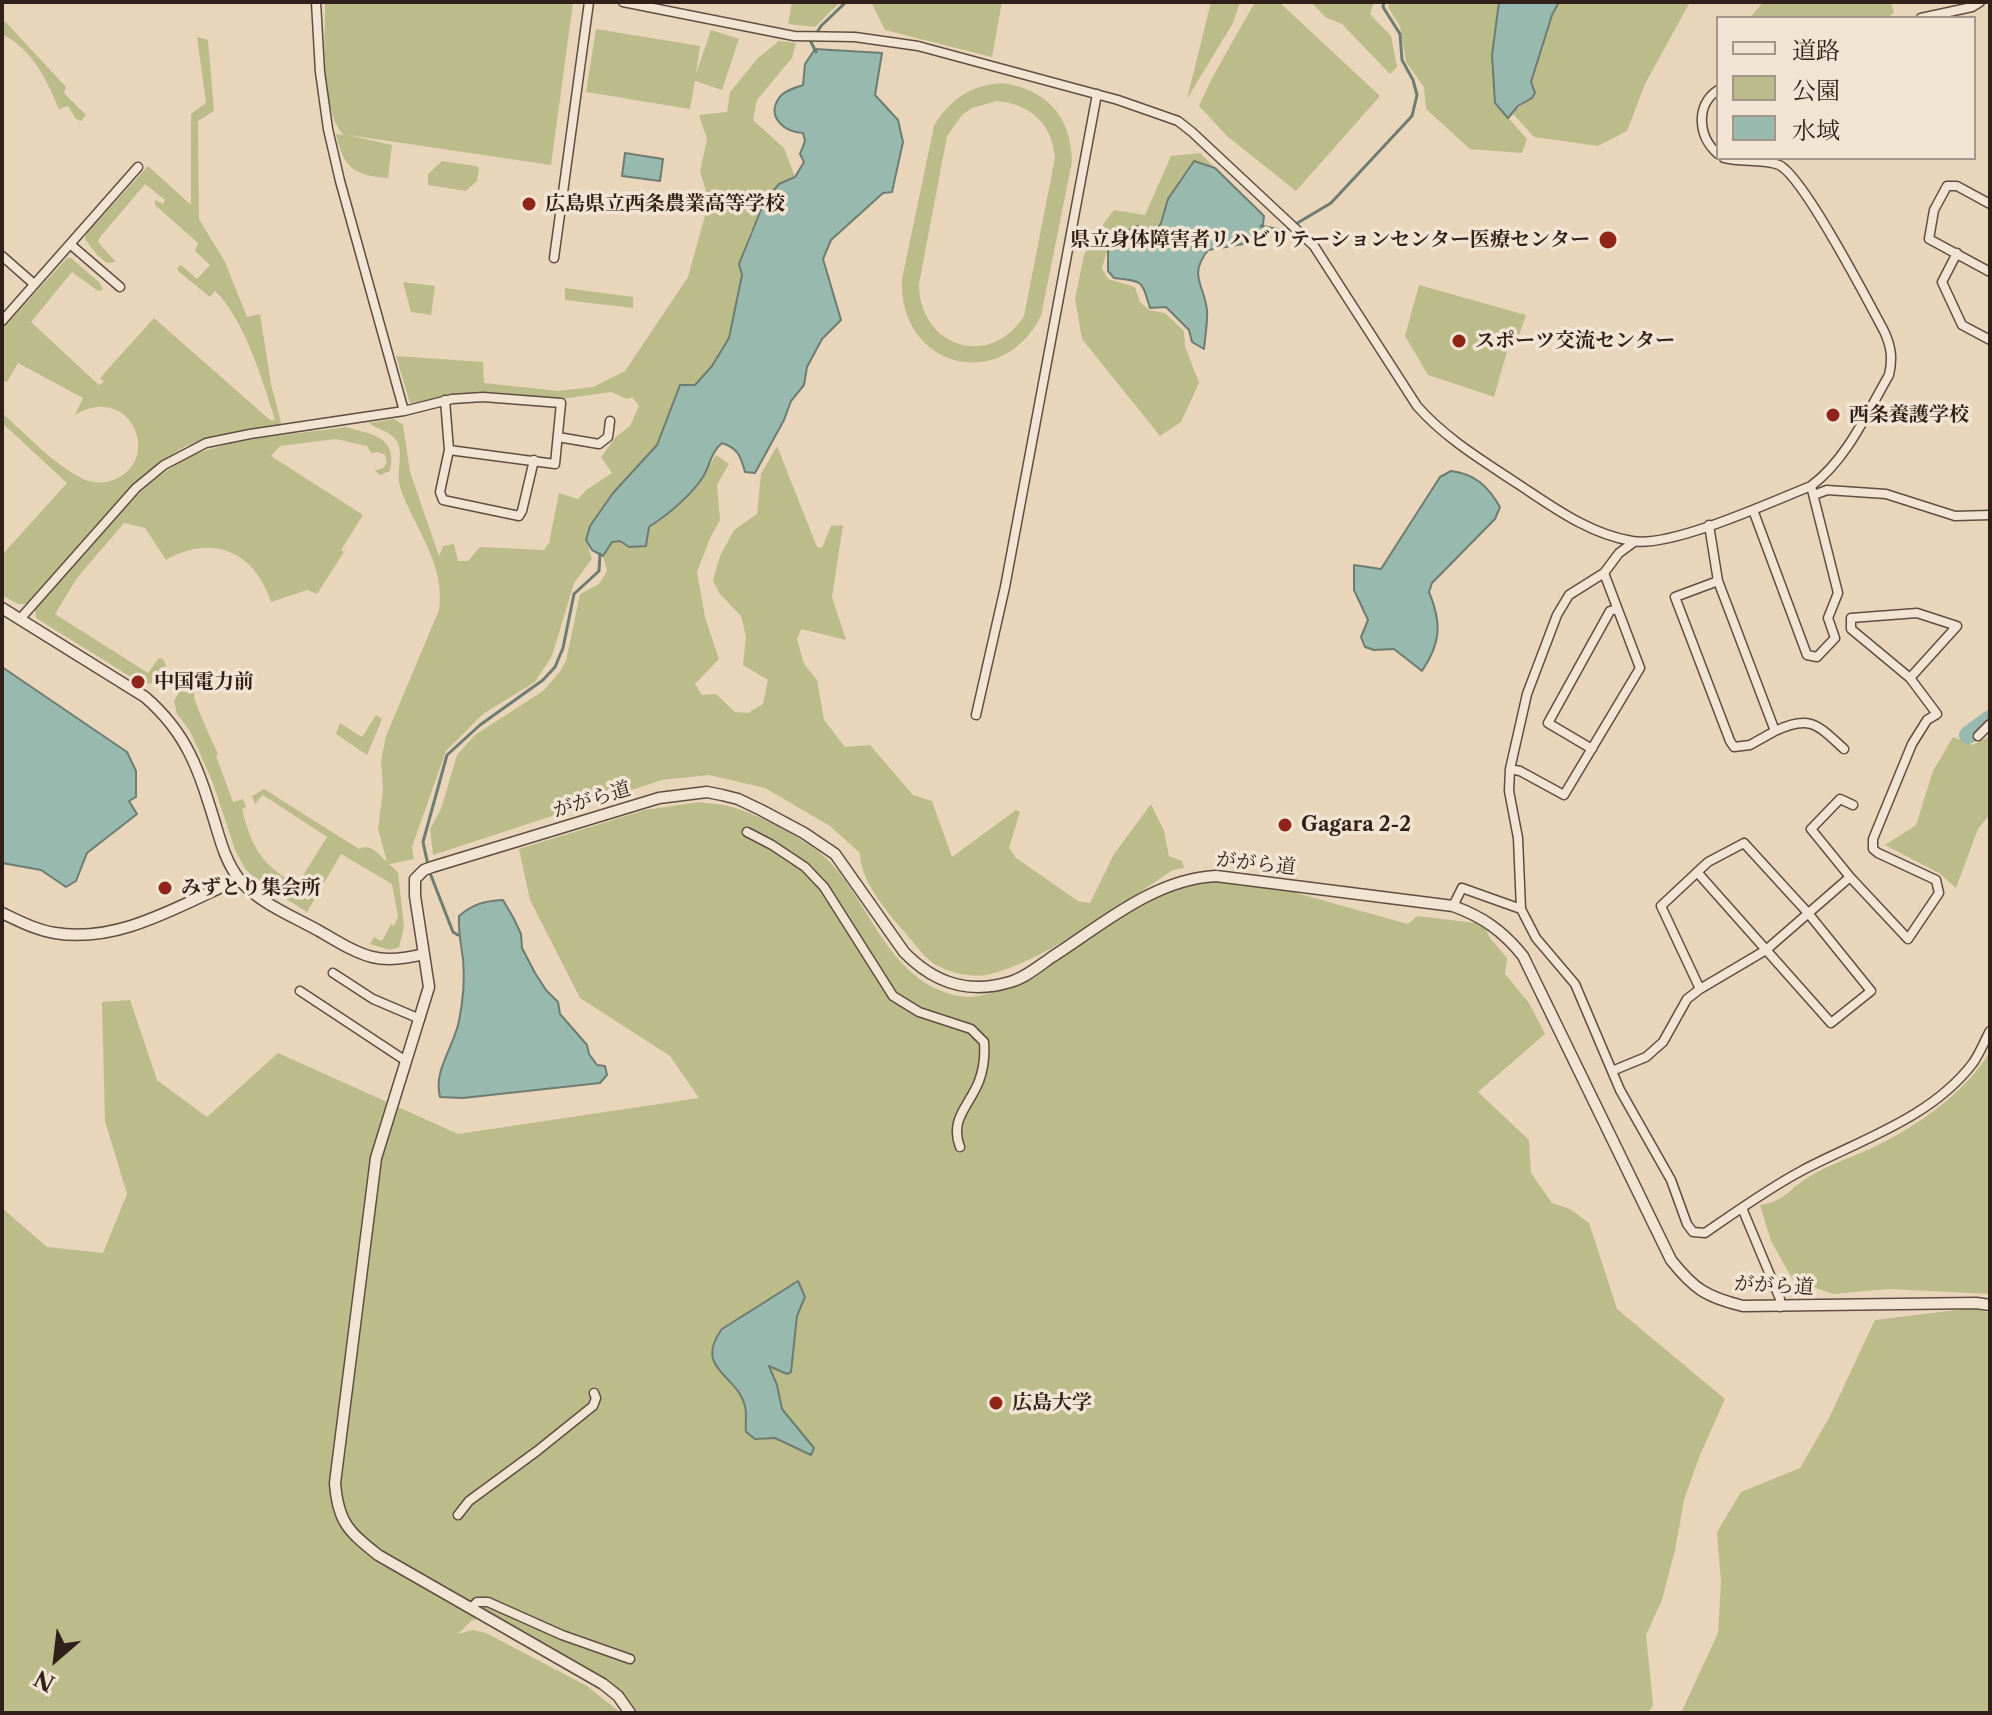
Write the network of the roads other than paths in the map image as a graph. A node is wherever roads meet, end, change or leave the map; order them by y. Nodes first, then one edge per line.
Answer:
1 (316, 2) edge
2 (589, 2) edge
3 (623, 2) edge
4 (1980, 2) edge
5 (1930, 16) edge
6 (1716, 92) edge
7 (1097, 94) junction
8 (1716, 152) edge
9 (1743, 160) edge
10 (138, 167) dead end
11 (1990, 204) edge
12 (70, 244) junction
13 (1957, 253) junction
14 (2, 256) edge
15 (554, 258) dead end
16 (1990, 272) edge
17 (34, 284) junction
18 (120, 287) dead end
19 (4, 316) edge
20 (1990, 340) edge
21 (445, 400) junction
22 (404, 411) junction
23 (610, 421) dead end
24 (558, 437) junction
25 (449, 450) junction
26 (534, 460) junction
27 (1814, 487) junction
28 (1753, 510) junction
29 (1990, 515) edge
30 (1709, 525) junction
31 (1634, 542) junction
32 (1604, 573) junction
33 (1718, 581) junction
34 (2, 608) edge
35 (1617, 609) junction
36 (20, 619) junction
37 (1910, 678) junction
38 (976, 715) dead end
39 (1990, 724) edge
40 (1775, 731) junction
41 (1978, 736) dead end
42 (1592, 749) junction
43 (1844, 749) dead end
44 (1510, 769) junction
45 (1853, 805) dead end
46 (747, 832) dead end
47 (1697, 872) junction
48 (1850, 877) junction
49 (239, 879) junction
50 (1453, 906) junction
51 (1521, 909) junction
52 (2, 913) edge
53 (1808, 913) junction
54 (1766, 950) junction
55 (424, 954) junction
56 (333, 973) dead end
57 (1700, 989) junction
58 (300, 991) dead end
59 (420, 1019) junction
60 (1990, 1031) edge
61 (406, 1061) junction
62 (1612, 1071) junction
63 (960, 1147) dead end
64 (1742, 1208) junction
65 (1990, 1305) edge
66 (1780, 1307) junction
67 (594, 1393) dead end
68 (458, 1515) dead end
69 (471, 1608) junction
70 (630, 1659) dead end
71 (630, 1713) edge

1 - 22 street
2 - 15 street
3 - 7 street
4 - 5 street
6 - 8 street
7 - 31 street
7 - 38 street
9 - 27 street
10 - 12 street
11 - 13 street
12 - 17 street
12 - 18 street
13 - 16 street
13 - 20 street
14 - 17 street
17 - 19 street
21 - 22 street
21 - 24 street
21 - 25 street
22 - 36 street
23 - 24 street
24 - 26 street
25 - 26 street
25 - 26 street
27 - 28 street
27 - 28 street
27 - 29 street
28 - 30 street
30 - 31 street
30 - 33 street
31 - 32 street
32 - 35 street
32 - 44 street
33 - 40 street
33 - 40 street
34 - 36 street
35 - 42 street
35 - 42 street
36 - 49 street
37 - 37 street
37 - 48 street
39 - 41 street
40 - 43 street
42 - 44 street
44 - 51 street
45 - 48 street
46 - 63 street
47 - 53 street
47 - 54 street
47 - 57 street
48 - 53 street
49 - 52 street
49 - 55 street
50 - 51 street
50 - 55 street, ががら道
50 - 66 street, ががら道
51 - 62 street
53 - 54 street
53 - 54 street
54 - 57 street
55 - 59 street
56 - 59 street
57 - 62 street
58 - 61 street
59 - 61 street
60 - 64 street
61 - 69 street
62 - 64 street
64 - 66 street
65 - 66 street, ががら道
67 - 68 street
69 - 70 street
69 - 71 street

